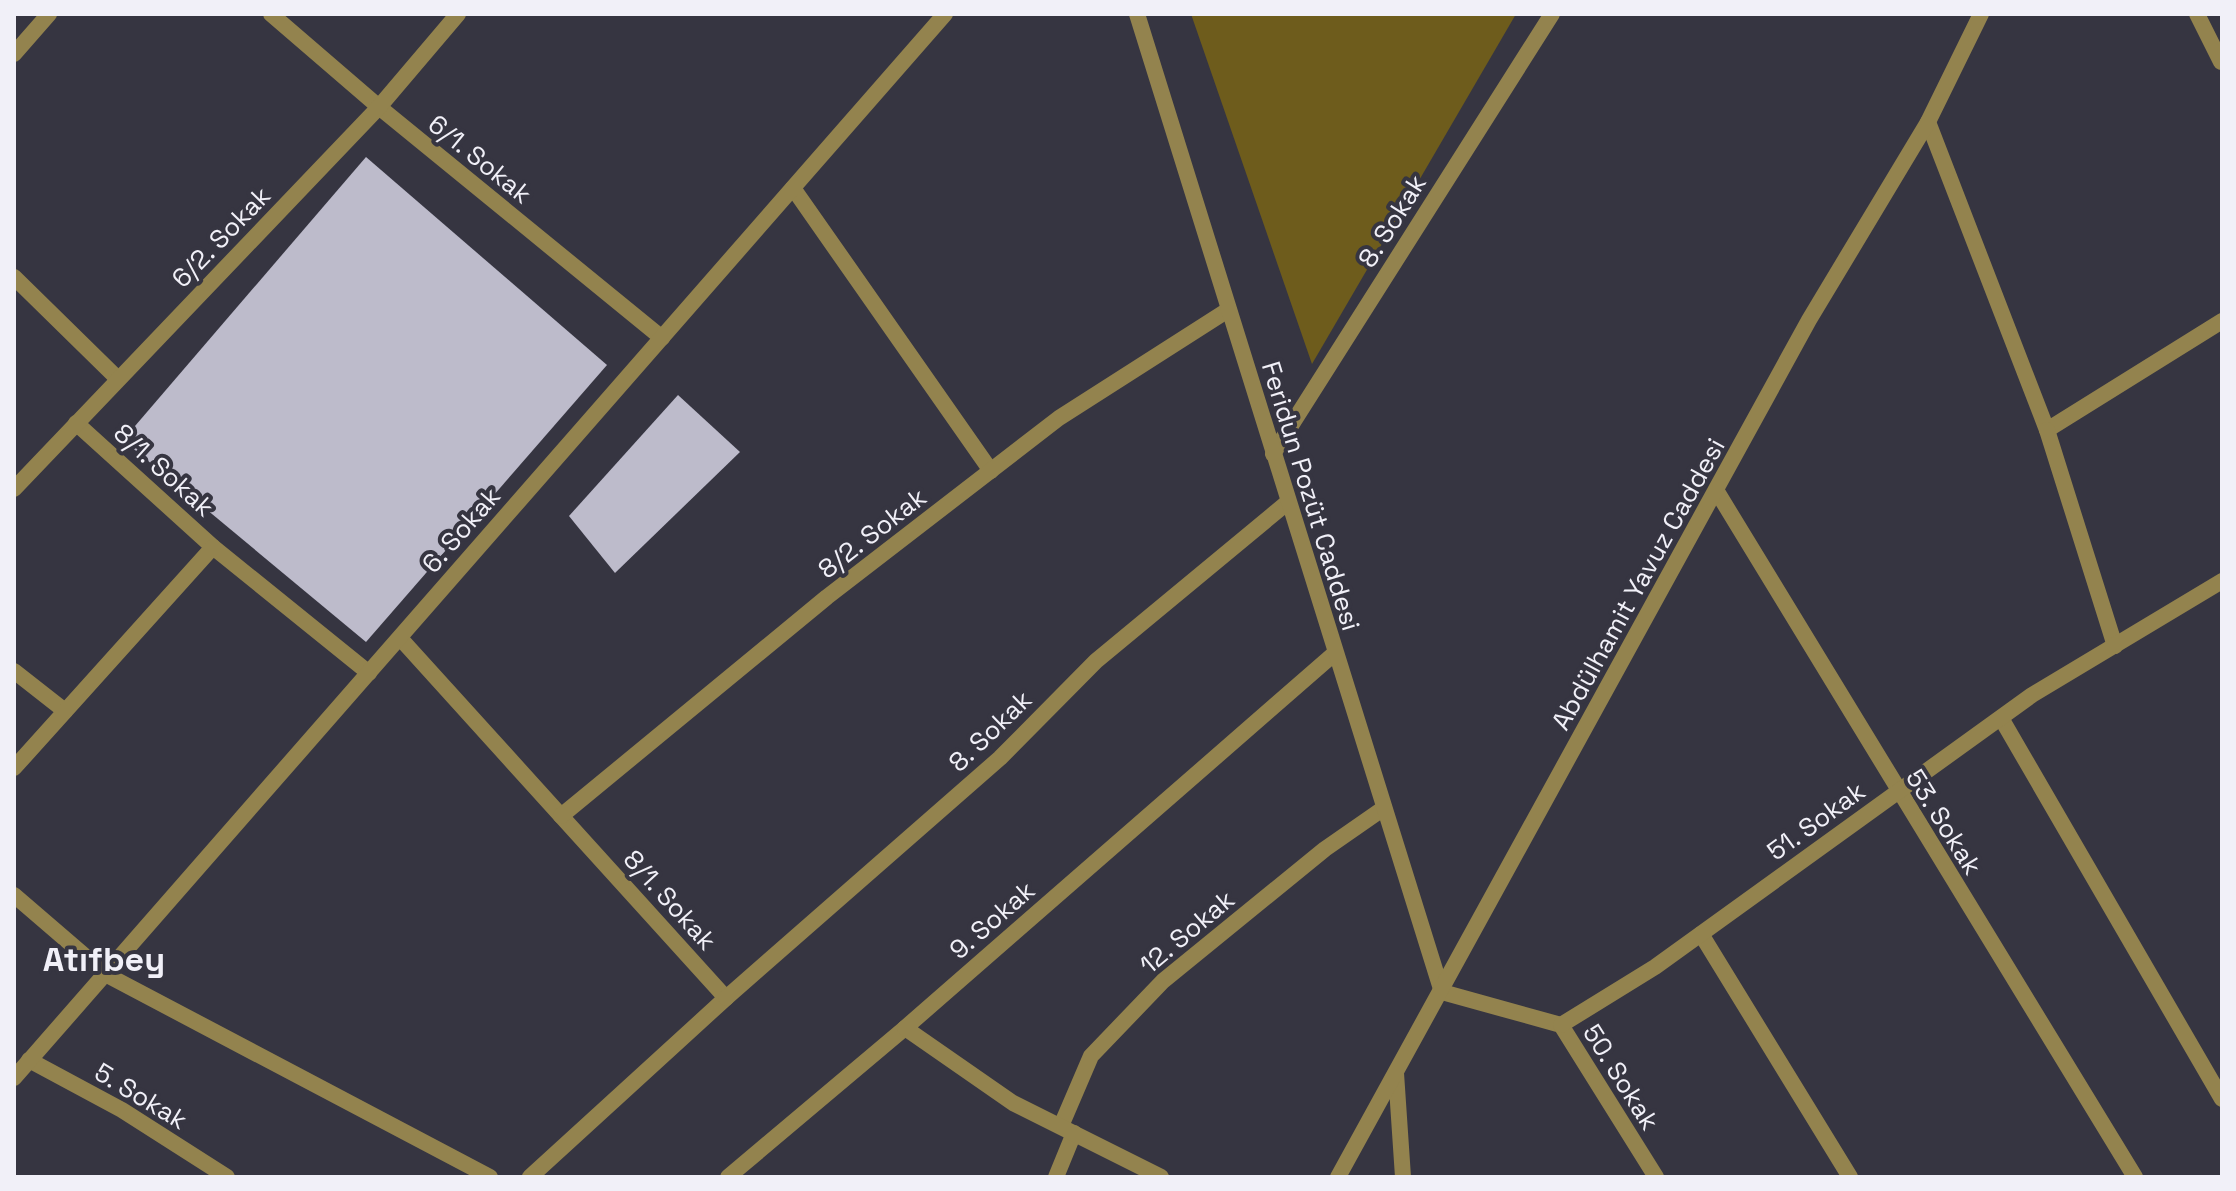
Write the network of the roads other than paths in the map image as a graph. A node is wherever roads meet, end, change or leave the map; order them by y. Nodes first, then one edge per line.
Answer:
1 (49, 14) edge
2 (271, 14) edge
3 (458, 14) edge
4 (945, 14) edge
5 (1137, 14) edge
6 (1552, 14) edge
7 (1981, 14) edge
8 (2197, 14) edge
9 (14, 54) edge
10 (2222, 62) edge
11 (379, 107) junction
12 (1928, 122) junction
13 (793, 188) junction
14 (14, 277) edge
15 (1228, 310) junction
16 (2222, 321) edge
17 (662, 338) junction
18 (118, 379) junction
19 (76, 423) junction
20 (2047, 430) junction
21 (1273, 454) junction
22 (991, 471) junction
23 (14, 489) edge
24 (1716, 490) junction
25 (1288, 502) junction
26 (213, 547) junction
27 (2222, 581) edge
28 (400, 638) junction
29 (2115, 646) junction
30 (1335, 653) junction
31 (14, 671) edge
32 (369, 673) junction
33 (65, 711) junction
34 (2001, 718) junction
35 (14, 768) edge
36 (1897, 792) junction
37 (1384, 808) junction
38 (561, 816) junction
39 (14, 895) edge
40 (1701, 934) junction
41 (107, 975) junction
42 (1442, 992) junction
43 (726, 998) junction
44 (1561, 1025) junction
45 (905, 1028) junction
46 (29, 1060) junction
47 (1396, 1073) junction
48 (14, 1078) edge
49 (2222, 1099) edge
50 (1067, 1130) junction
51 (227, 1177) edge
52 (490, 1177) edge
53 (530, 1177) edge
54 (728, 1177) edge
55 (1056, 1177) edge
56 (1161, 1177) edge
57 (1338, 1177) edge
58 (1403, 1177) edge
59 (1656, 1177) edge
60 (1850, 1177) edge
61 (2135, 1177) edge

1 - 9 street
2 - 11 street, 6/1. Sokak
3 - 11 street, 6/2. Sokak
4 - 13 street, 6. Sokak
5 - 15 street, Feridun Pozüt Caddesi
6 - 21 street, 8. Sokak
7 - 12 street, Abdülhamit Yavuz Caddesi
8 - 10 street
11 - 17 street, 6/1. Sokak
11 - 18 street, 6/2. Sokak
12 - 20 street
12 - 24 street, Abdülhamit Yavuz Caddesi
13 - 17 street, 6. Sokak
13 - 22 street
14 - 18 street
15 - 21 street, Feridun Pozüt Caddesi
15 - 22 street, 8/2. Sokak
16 - 20 street
17 - 28 street, 6. Sokak
18 - 19 street, 6/2. Sokak
19 - 23 street, 6/2. Sokak
19 - 26 street, 8/1. Sokak
20 - 29 street
21 - 25 street, Feridun Pozüt Caddesi
22 - 38 street, 8/2. Sokak
24 - 36 street, 53. Sokak
24 - 42 street, Abdülhamit Yavuz Caddesi
25 - 30 street, Feridun Pozüt Caddesi
25 - 43 street, 8. Sokak
26 - 32 street, 8/1. Sokak
26 - 33 street
27 - 29 street, 51. Sokak
28 - 32 street, 6. Sokak
28 - 38 street, 8/1. Sokak
29 - 34 street, 51. Sokak
30 - 37 street, Feridun Pozüt Caddesi
30 - 45 street, 9. Sokak
31 - 33 street
32 - 41 street, 6. Sokak
33 - 35 street
34 - 36 street, 51. Sokak
34 - 49 street
36 - 40 street, 51. Sokak
36 - 61 street, 53. Sokak
37 - 42 street, Feridun Pozüt Caddesi
37 - 50 street, 12. Sokak
38 - 43 street, 8/1. Sokak
39 - 41 street
40 - 44 street, 51. Sokak
40 - 60 street
41 - 46 street, 6. Sokak
41 - 52 street
42 - 44 street, 50. Sokak
42 - 47 street, Abdülhamit Yavuz Caddesi
43 - 53 street
44 - 59 street, 50. Sokak
45 - 50 street
45 - 54 street, 9. Sokak
46 - 48 street, 6. Sokak
46 - 51 street, 5. Sokak
47 - 57 street, Abdülhamit Yavuz Caddesi
47 - 58 street
50 - 55 street, 12. Sokak
50 - 56 street

